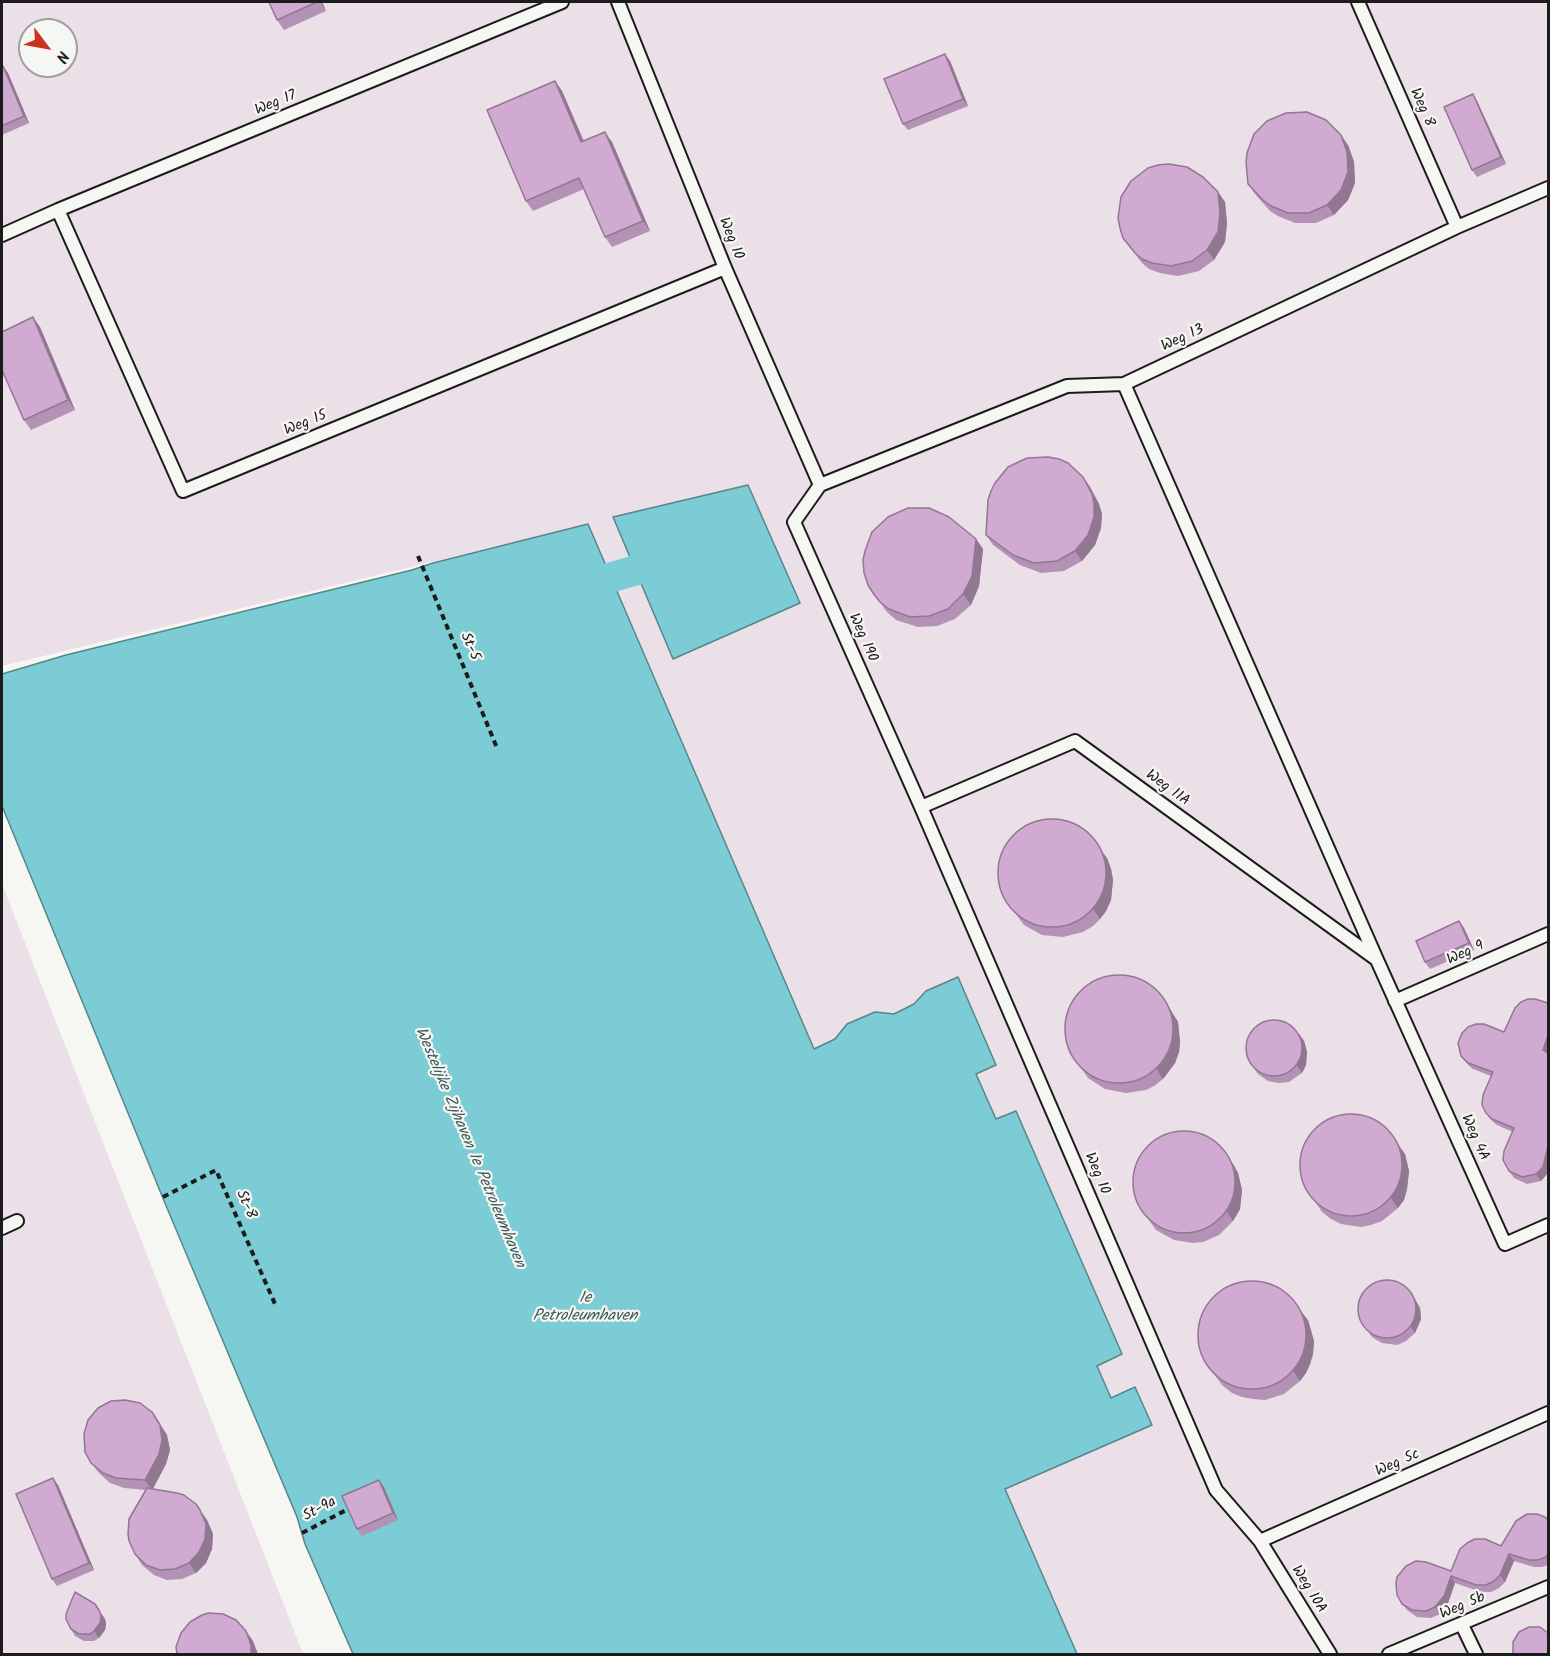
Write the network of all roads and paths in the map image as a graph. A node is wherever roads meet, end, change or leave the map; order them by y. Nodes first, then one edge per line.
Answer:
1 (562, 2) edge
2 (618, 2) edge
3 (1358, 2) edge
4 (1548, 188) edge
5 (58, 210) junction
6 (1457, 227) junction
7 (2, 235) edge
8 (725, 268) junction
9 (1124, 384) junction
10 (820, 485) junction
11 (418, 556) dead end
12 (497, 748) dead end
13 (921, 807) junction
14 (1548, 934) edge
15 (1377, 960) junction
16 (1395, 1001) junction
17 (163, 1197) dead end
18 (17, 1221) dead end
19 (1548, 1225) edge
20 (2, 1228) edge
21 (275, 1304) dead end
22 (1548, 1413) edge
23 (361, 1503) edge
24 (302, 1533) dead end
25 (1260, 1542) junction
26 (1548, 1587) edge
27 (1462, 1625) junction
28 (1330, 1654) edge
29 (1389, 1654) edge
30 (1476, 1654) edge

1 - 5 lane, Weg 17
2 - 8 lane, Weg 10
3 - 6 lane, Weg 8
4 - 6 lane, Weg 13
5 - 7 lane, Weg 17
5 - 8 lane, Weg 15
6 - 9 lane, Weg 13
8 - 10 lane, Weg 10
9 - 10 lane, Weg 13
9 - 15 lane
10 - 13 lane, Weg 190
11 - 12 path, St-5
13 - 15 lane, Weg 11A
13 - 25 lane, Weg 10
14 - 16 lane, Weg 9
15 - 16 lane
16 - 19 lane, Weg 4A
17 - 21 path, St-8
18 - 20 lane
22 - 25 lane, Weg 5c
23 - 24 path, St-9a
25 - 28 lane, Weg 10A
26 - 27 lane, Weg 5b
27 - 29 lane, Weg 5b
27 - 30 lane

